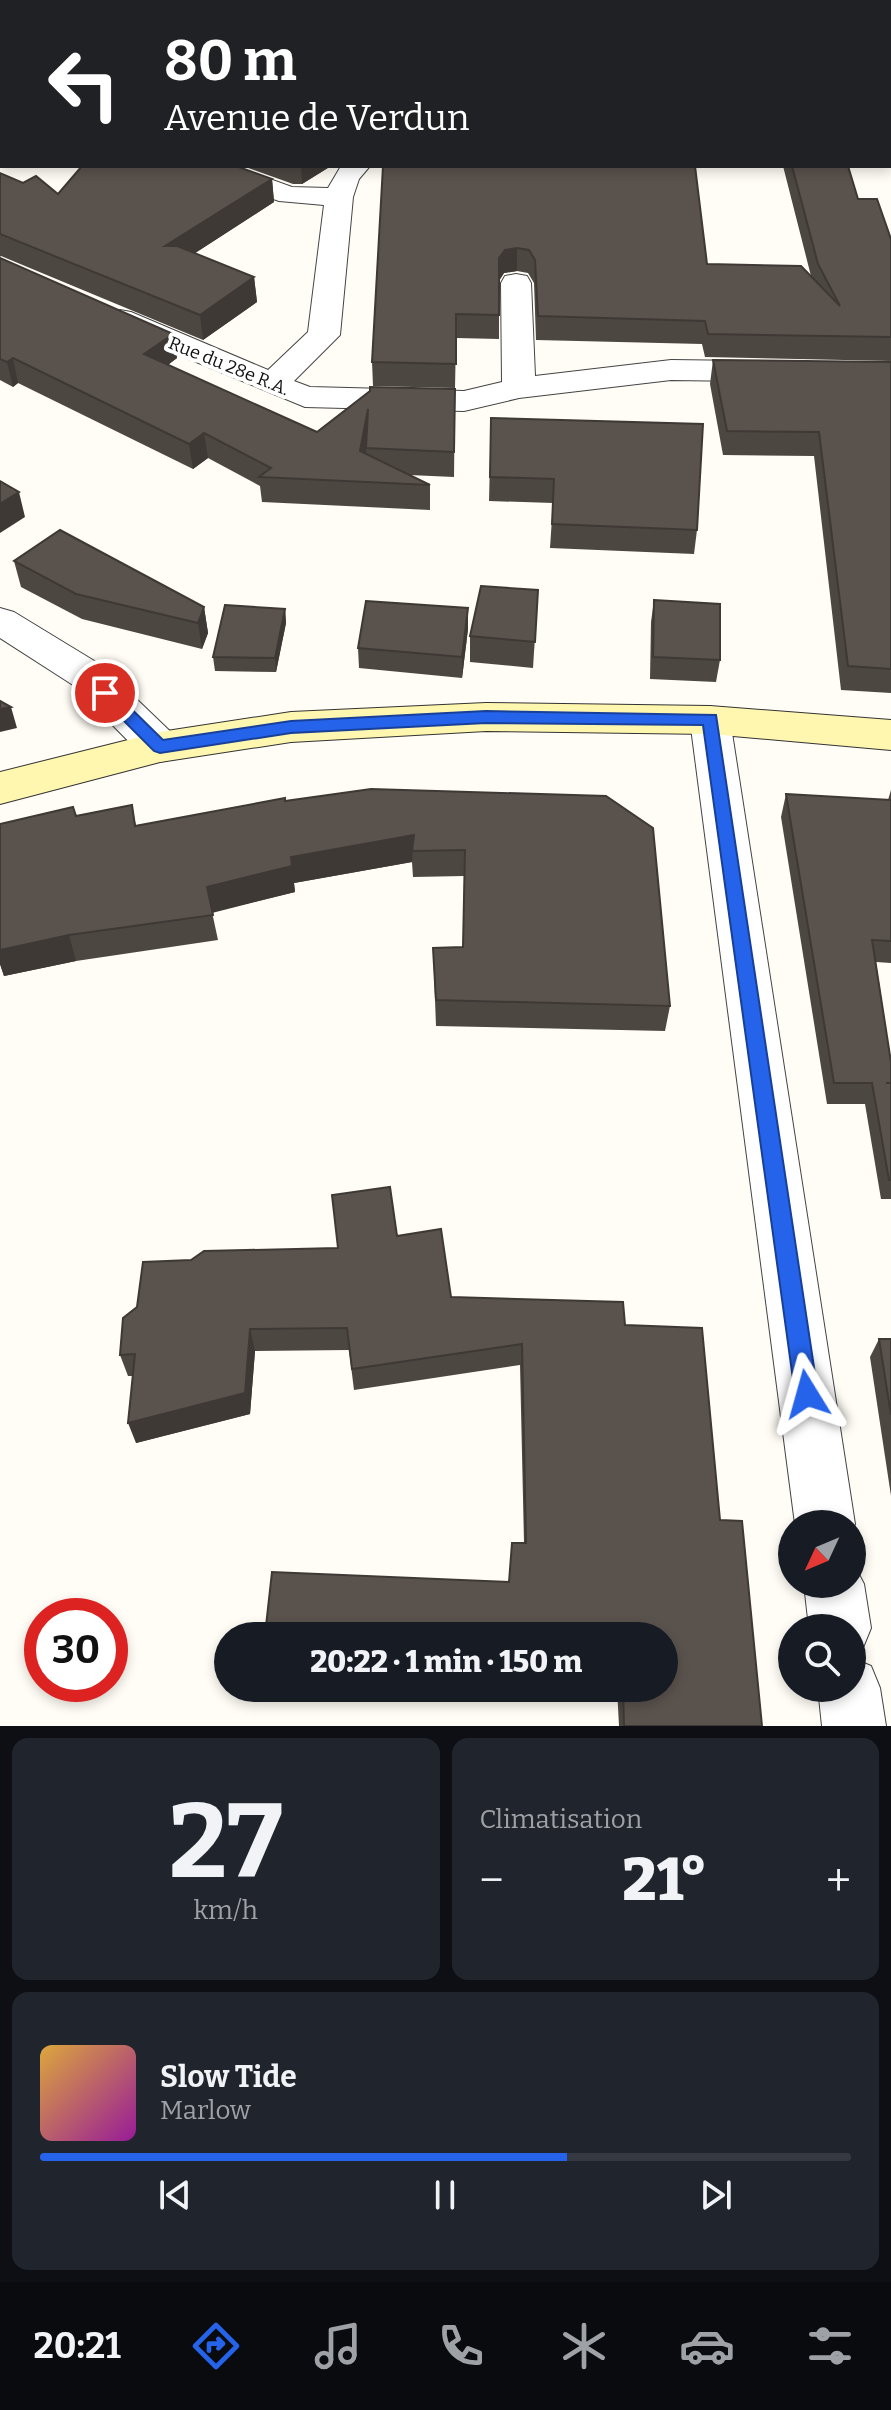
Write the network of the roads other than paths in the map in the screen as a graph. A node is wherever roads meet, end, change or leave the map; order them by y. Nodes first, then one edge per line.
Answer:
1 (213, 168) edge
2 (354, 168) edge
3 (339, 197) junction
4 (516, 283) dead end
5 (99, 310) edge
6 (891, 373) edge
7 (272, 384) junction
8 (519, 388) junction
9 (0, 621) edge
10 (710, 720) junction
11 (891, 735) edge
12 (160, 747) junction
13 (0, 788) edge
14 (823, 1510) edge
15 (851, 1702) edge
16 (854, 1726) edge

1 - 3 street
2 - 3 street
3 - 7 street
4 - 8 street
5 - 7 street, Rue du 28e R.A.
6 - 8 street, Rue du 28e R.A.
7 - 8 street, Rue du 28e R.A.
9 - 12 street
10 - 11 main road
10 - 12 main road
10 - 14 street
12 - 13 main road
15 - 16 street

